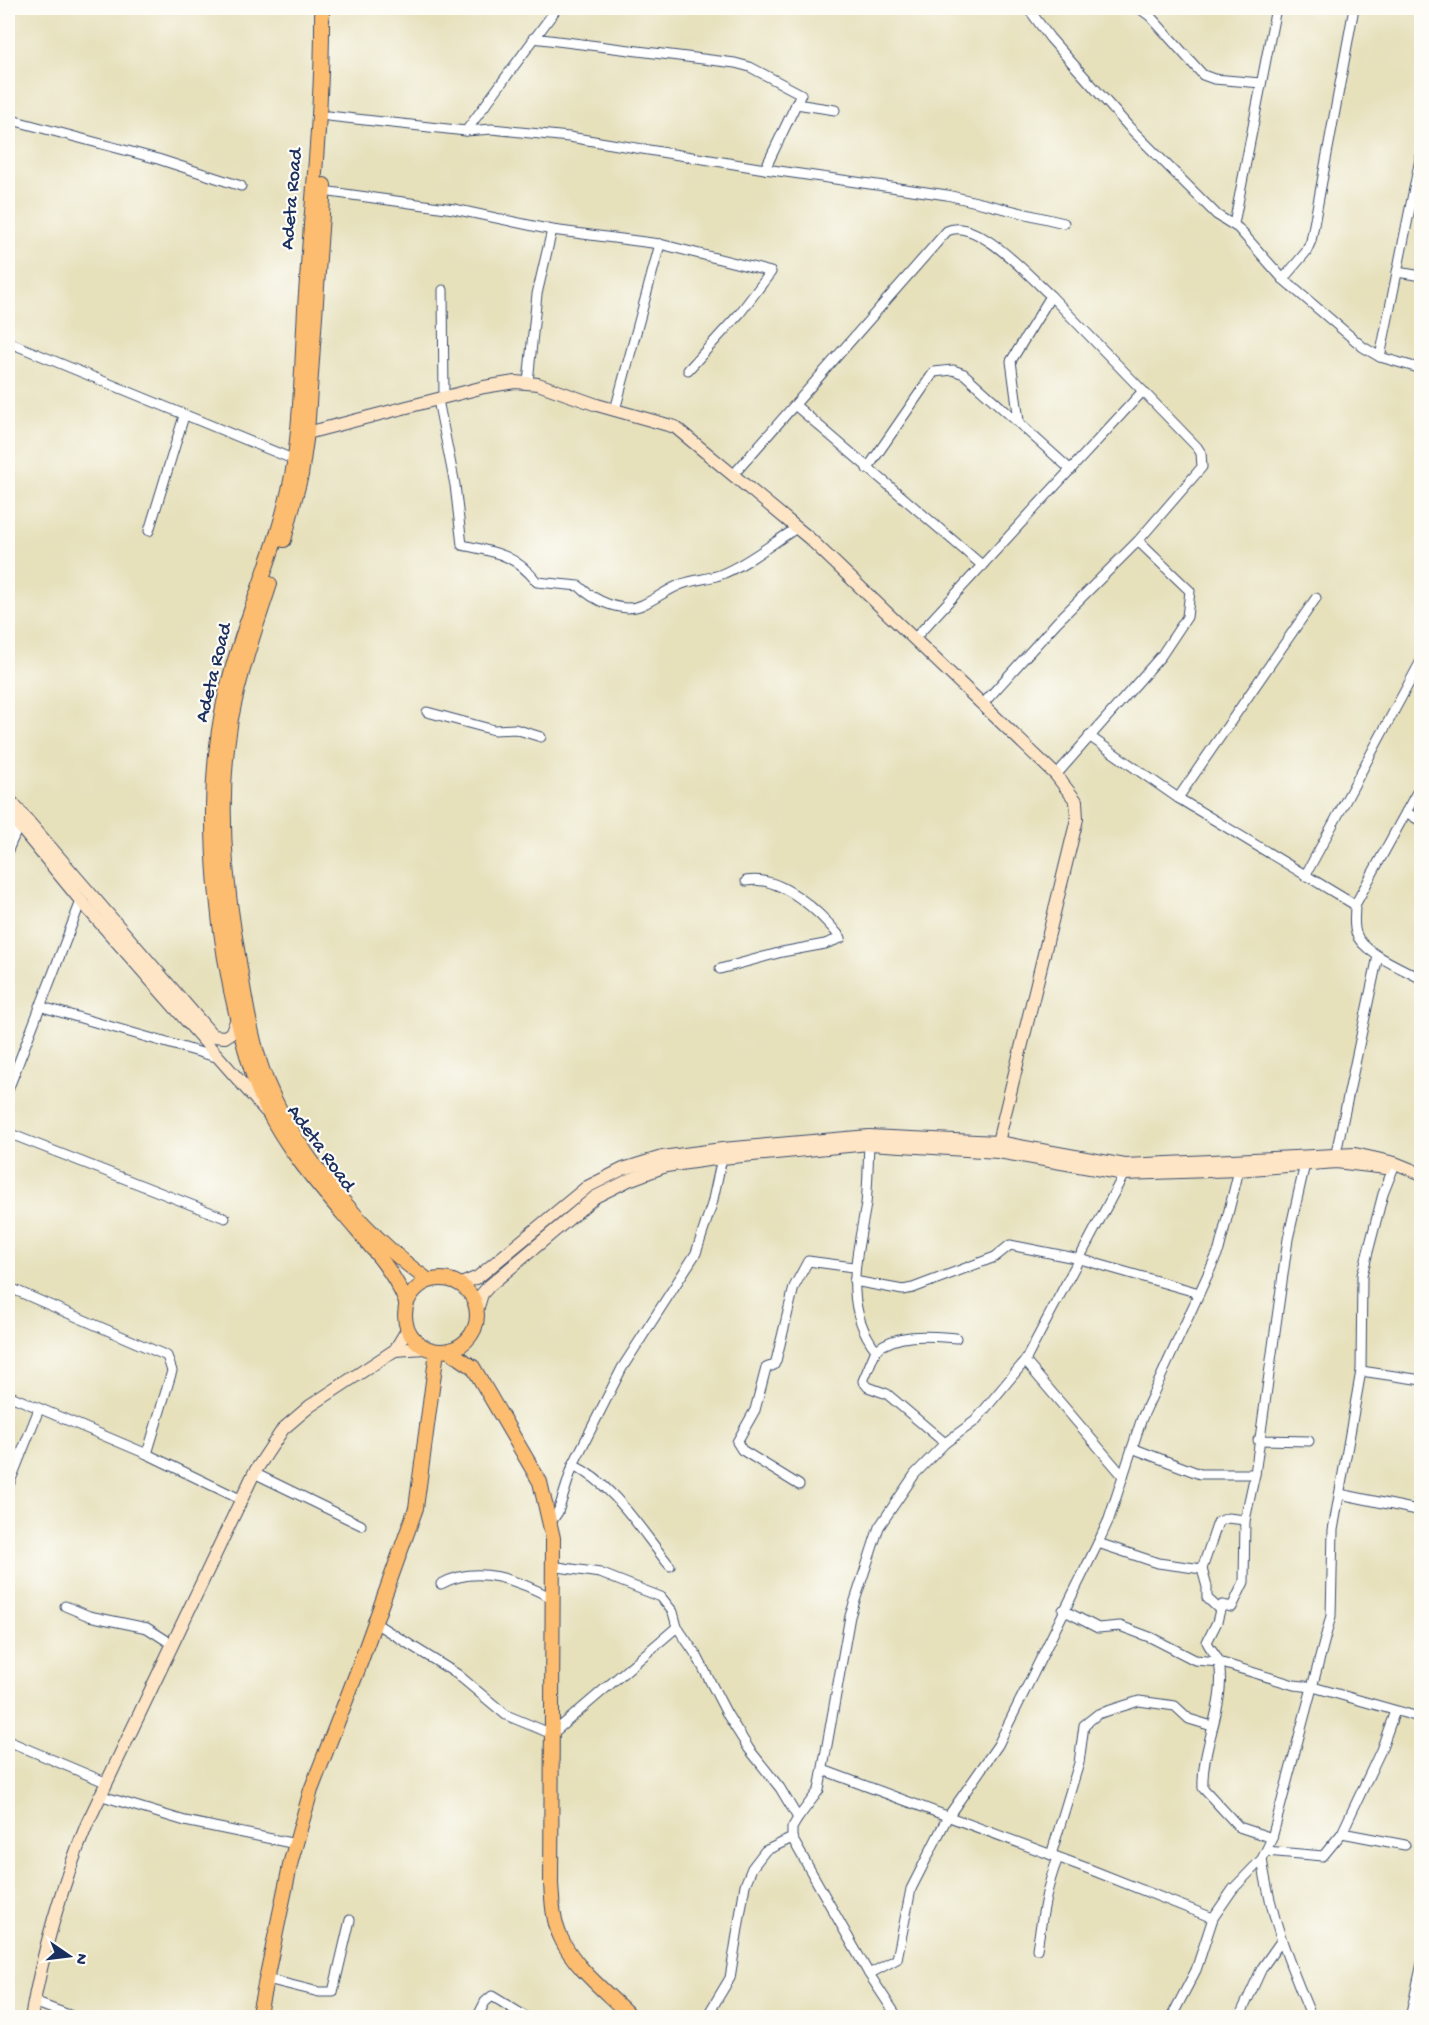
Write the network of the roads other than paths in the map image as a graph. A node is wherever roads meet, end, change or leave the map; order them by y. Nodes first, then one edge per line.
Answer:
1 (322, 8) edge
2 (331, 8) edge
3 (557, 8) edge
4 (1029, 8) edge
5 (1139, 8) edge
6 (1276, 8) edge
7 (1353, 8) edge
8 (533, 38) junction
9 (1261, 83) junction
10 (796, 104) junction
11 (835, 110) dead end
12 (328, 116) junction
13 (8, 119) edge
14 (466, 131) junction
15 (1422, 149) edge
16 (765, 169) junction
17 (1419, 178) edge
18 (241, 186) dead end
19 (323, 191) junction
20 (1064, 223) dead end
21 (1234, 225) junction
22 (552, 230) junction
23 (660, 244) junction
24 (1396, 272) junction
25 (1422, 276) edge
26 (1282, 279) junction
27 (443, 290) dead end
28 (1051, 296) junction
29 (8, 342) edge
30 (1380, 357) junction
31 (1422, 369) edge
32 (688, 370) dead end
33 (528, 382) junction
34 (1143, 391) junction
35 (441, 399) junction
36 (796, 406) junction
37 (615, 410) junction
38 (184, 416) junction
39 (1019, 421) junction
40 (307, 433) junction
41 (295, 460) junction
42 (867, 469) junction
43 (1071, 470) junction
44 (734, 474) junction
45 (796, 528) junction
46 (149, 531) dead end
47 (1138, 541) junction
48 (983, 566) junction
49 (1316, 598) dead end
50 (914, 639) junction
51 (1422, 659) edge
52 (982, 705) junction
53 (427, 712) dead end
54 (1089, 736) junction
55 (540, 737) dead end
56 (1056, 775) junction
57 (1422, 783) edge
58 (8, 798) edge
59 (1178, 798) junction
60 (8, 812) edge
61 (1406, 812) junction
62 (219, 816) junction
63 (1422, 822) edge
64 (19, 825) junction
65 (8, 850) edge
66 (1305, 876) junction
67 (746, 881) dead end
68 (81, 901) junction
69 (1355, 905) junction
70 (1378, 956) junction
71 (720, 969) dead end
72 (1422, 979) edge
73 (39, 1006) junction
74 (238, 1017) junction
75 (216, 1057) junction
76 (8, 1090) edge
77 (272, 1118) junction
78 (8, 1133) edge
79 (998, 1142) junction
80 (869, 1144) junction
81 (1336, 1153) junction
82 (700, 1156) junction
83 (722, 1158) junction
84 (1305, 1164) junction
85 (1211, 1166) junction
86 (1393, 1169) junction
87 (1239, 1170) junction
88 (1124, 1174) junction
89 (1422, 1174) edge
90 (1422, 1182) edge
91 (225, 1218) dead end
92 (1080, 1259) junction
93 (854, 1268) junction
94 (428, 1280) junction
95 (854, 1281) junction
96 (461, 1284) junction
97 (8, 1287) edge
98 (1199, 1293) junction
99 (406, 1302) junction
100 (477, 1310) junction
101 (407, 1330) junction
102 (470, 1337) junction
103 (956, 1338) dead end
104 (395, 1350) junction
105 (437, 1350) junction
106 (876, 1350) junction
107 (1025, 1360) junction
108 (472, 1367) junction
109 (1361, 1371) junction
110 (1422, 1380) edge
111 (8, 1395) edge
112 (39, 1409) junction
113 (1258, 1440) junction
114 (1309, 1441) dead end
115 (945, 1443) junction
116 (1132, 1448) junction
117 (147, 1454) junction
118 (573, 1465) junction
119 (254, 1473) junction
120 (1255, 1474) junction
121 (1123, 1476) junction
122 (799, 1485) dead end
123 (8, 1487) edge
124 (1340, 1494) junction
125 (240, 1499) junction
126 (1422, 1511) edge
127 (1245, 1520) junction
128 (362, 1525) dead end
129 (549, 1526) junction
130 (1098, 1543) junction
131 (551, 1566) junction
132 (670, 1566) dead end
133 (1202, 1569) junction
134 (441, 1584) dead end
135 (552, 1598) junction
136 (65, 1606) dead end
137 (1063, 1610) junction
138 (1220, 1610) junction
139 (375, 1623) junction
140 (677, 1627) junction
141 (171, 1644) junction
142 (1219, 1662) junction
143 (1314, 1687) junction
144 (1395, 1711) junction
145 (1422, 1718) edge
146 (1212, 1726) junction
147 (552, 1734) junction
148 (8, 1742) edge
149 (823, 1770) junction
150 (105, 1782) junction
151 (99, 1795) junction
152 (798, 1818) junction
153 (947, 1818) junction
154 (1342, 1833) junction
155 (792, 1838) junction
156 (1272, 1838) junction
157 (296, 1844) junction
158 (1405, 1845) dead end
159 (1264, 1855) junction
160 (1055, 1856) junction
161 (1213, 1918) junction
162 (350, 1920) dead end
163 (1281, 1941) junction
164 (1037, 1949) dead end
165 (1422, 1963) edge
166 (869, 1974) junction
167 (267, 1979) junction
168 (34, 2002) junction
169 (31, 2018) edge
170 (76, 2018) edge
171 (258, 2018) edge
172 (477, 2018) edge
173 (528, 2018) edge
174 (633, 2018) edge
175 (706, 2018) edge
176 (898, 2018) edge
177 (1171, 2018) edge
178 (1239, 2018) edge
179 (1312, 2018) edge
180 (1410, 2018) edge

1 - 41 main road, Adeta Road
2 - 12 main road, Adeta Road
3 - 8 street
4 - 21 street
5 - 9 street
6 - 9 street
7 - 26 street
8 - 10 street
8 - 14 street
9 - 21 street
10 - 11 street
10 - 16 street
12 - 14 street
12 - 19 main road, Adeta Road
13 - 18 street
14 - 16 street
15 - 17 street
16 - 20 street
17 - 24 street
19 - 22 street
19 - 40 main road, Adeta Road
21 - 26 street
22 - 23 street
22 - 33 street
23 - 32 street
23 - 37 street
24 - 25 street
24 - 30 street
26 - 30 street
27 - 35 street
28 - 34 street
28 - 36 street
28 - 39 street
29 - 38 street
30 - 31 street
33 - 35 street
33 - 37 street
34 - 43 street
34 - 47 street
35 - 40 street
35 - 45 street
36 - 42 street
36 - 44 street
37 - 44 street
38 - 41 street
38 - 46 street
39 - 42 street
39 - 43 street
40 - 62 main road, Adeta Road
41 - 62 main road, Adeta Road
42 - 48 street
43 - 48 street
44 - 45 street
45 - 50 street
47 - 52 street
47 - 54 street
48 - 50 street
49 - 59 street
50 - 52 street
51 - 66 street
52 - 56 street
53 - 55 street
54 - 56 street
54 - 59 street
56 - 79 street
57 - 61 street
58 - 74 street
59 - 66 street
60 - 64 street
61 - 63 street
61 - 69 street
62 - 74 main road, Adeta Road
62 - 94 main road, Adeta Road
64 - 65 street
64 - 68 street
66 - 69 street
67 - 71 street
68 - 73 street
68 - 75 street
69 - 70 street
70 - 72 street
70 - 81 street
73 - 75 street
73 - 76 street
74 - 77 main road, Adeta Road
75 - 77 street
77 - 99 main road, Adeta Road
78 - 91 street
79 - 82 street
79 - 85 street
80 - 83 street
80 - 88 street
80 - 93 street
81 - 85 street
81 - 89 street
82 - 83 street
82 - 96 street
82 - 100 street
83 - 118 street
84 - 86 street
84 - 87 street
84 - 113 street
85 - 87 street
85 - 88 street
86 - 90 street
86 - 109 street
87 - 98 street
88 - 92 street
92 - 95 street
92 - 98 street
92 - 107 street
93 - 95 street
93 - 122 street
94 - 96 main road
94 - 99 main road
95 - 106 street
96 - 100 main road
97 - 117 street
98 - 116 street
99 - 101 main road
100 - 102 main road
101 - 104 street
101 - 105 main road
102 - 105 main road
102 - 108 main road
103 - 106 street
104 - 105 street
104 - 119 street
105 - 108 main road
105 - 139 main road
106 - 115 street
107 - 115 street
107 - 121 street
108 - 129 main road
109 - 110 street
109 - 124 street
111 - 112 street
112 - 117 street
112 - 123 street
113 - 114 street
113 - 120 street
115 - 149 street
116 - 120 street
116 - 121 street
117 - 125 street
118 - 129 street
118 - 132 street
119 - 125 street
119 - 128 street
120 - 127 street
121 - 130 street
124 - 126 street
124 - 143 street
125 - 141 street
127 - 133 street
127 - 138 street
129 - 131 main road
130 - 133 street
130 - 137 street
131 - 135 main road
131 - 140 street
133 - 138 street
134 - 135 street
135 - 147 main road
136 - 141 street
137 - 142 street
137 - 153 street
138 - 142 street
139 - 147 street
139 - 157 main road
140 - 147 street
140 - 152 street
141 - 150 street
142 - 143 street
142 - 146 street
143 - 144 street
143 - 156 street
144 - 145 street
144 - 154 street
146 - 156 street
146 - 160 street
147 - 174 main road
148 - 150 street
149 - 152 street
149 - 153 street
150 - 151 street
151 - 157 street
151 - 168 street
152 - 155 street
153 - 160 street
153 - 166 street
154 - 158 street
154 - 159 street
155 - 166 street
155 - 175 street
156 - 159 street
157 - 167 main road
159 - 161 street
159 - 163 street
160 - 161 street
160 - 164 street
161 - 177 street
162 - 167 street
163 - 178 street
163 - 179 street
165 - 180 street
166 - 176 street
167 - 171 main road
168 - 169 street
168 - 170 street
172 - 173 street

